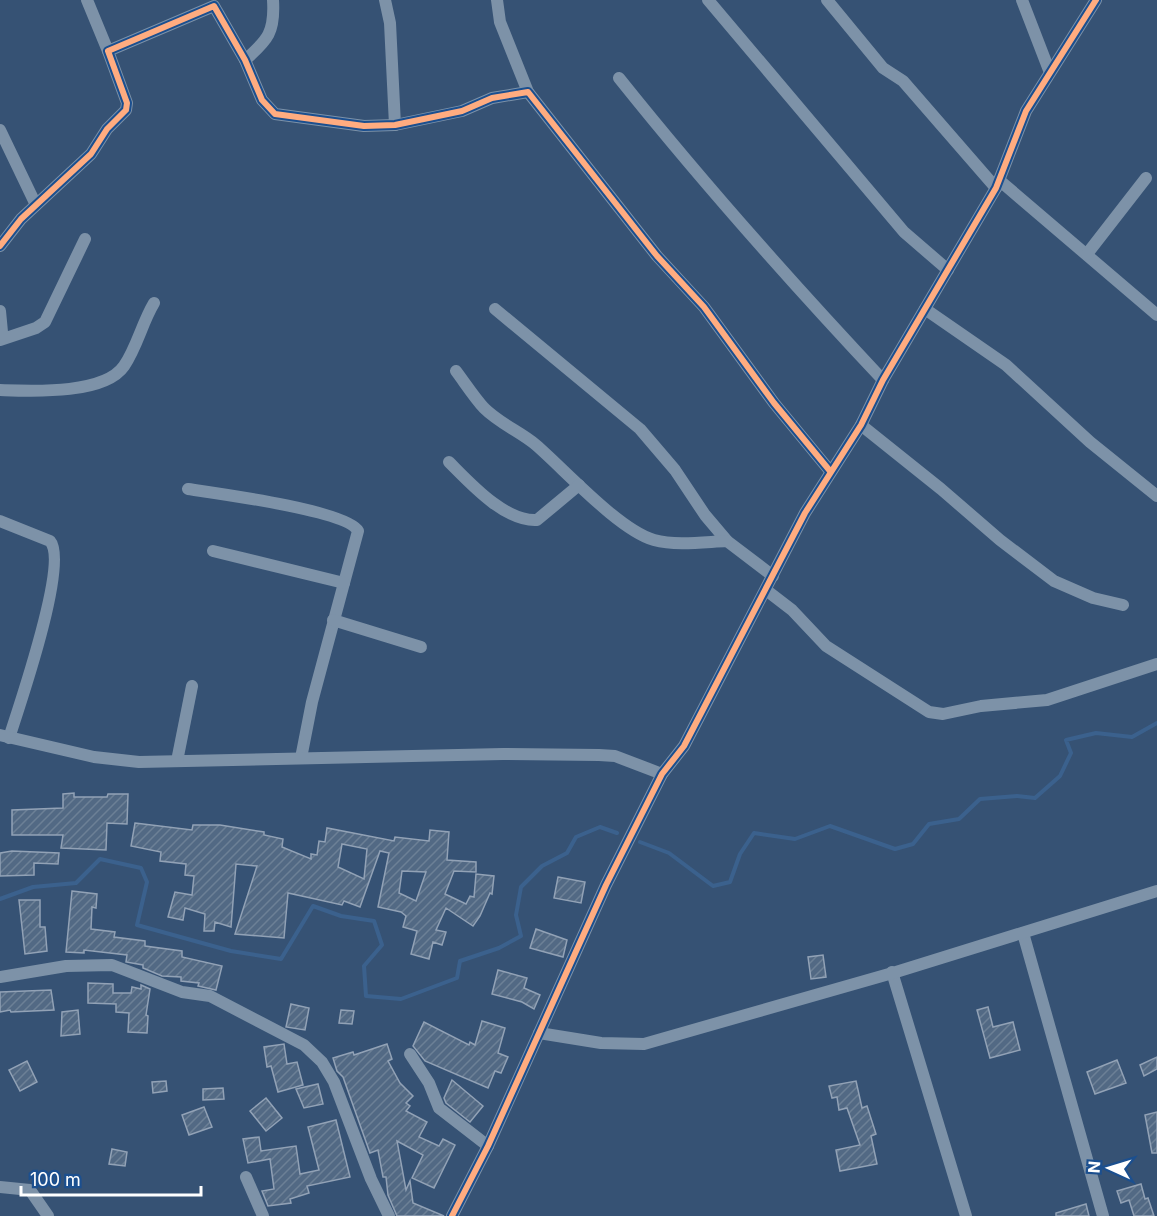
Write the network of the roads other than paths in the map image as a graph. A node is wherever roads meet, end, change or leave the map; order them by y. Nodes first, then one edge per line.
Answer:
1 (87, 0) edge
2 (273, 0) edge
3 (385, 0) edge
4 (497, 0) edge
5 (708, 0) edge
6 (827, 0) edge
7 (1022, 0) edge
8 (1095, 0) edge
9 (219, 3) edge
10 (108, 51) junction
11 (245, 60) junction
12 (1049, 69) junction
13 (619, 78) dead end
14 (528, 92) junction
15 (395, 125) junction
16 (0, 130) edge
17 (1146, 178) dead end
18 (998, 184) junction
19 (36, 205) junction
20 (85, 239) dead end
21 (0, 246) edge
22 (1087, 254) junction
23 (948, 270) junction
24 (154, 303) dead end
25 (495, 309) dead end
26 (925, 309) junction
27 (0, 311) edge
28 (1157, 315) edge
29 (0, 338) edge
30 (456, 372) dead end
31 (883, 380) junction
32 (0, 390) edge
33 (861, 425) junction
34 (449, 462) dead end
35 (830, 471) junction
36 (579, 485) junction
37 (188, 489) dead end
38 (1157, 496) edge
39 (0, 521) edge
40 (727, 541) junction
41 (213, 551) dead end
42 (773, 576) junction
43 (344, 583) junction
44 (766, 590) junction
45 (1123, 605) dead end
46 (333, 620) junction
47 (421, 647) dead end
48 (1157, 664) edge
49 (192, 686) dead end
50 (5, 737) edge
51 (301, 758) junction
52 (177, 761) junction
53 (662, 774) junction
54 (1157, 891) edge
55 (1023, 933) junction
56 (892, 972) junction
57 (0, 976) edge
58 (539, 1033) junction
59 (410, 1054) dead end
60 (488, 1146) junction
61 (246, 1177) dead end
62 (0, 1187) edge
63 (48, 1216) edge
64 (264, 1216) edge
65 (389, 1216) edge
66 (452, 1216) edge
67 (966, 1216) edge
68 (1103, 1216) edge

1 - 10 street
2 - 11 street
3 - 15 street
4 - 14 street
5 - 23 street
6 - 18 street
7 - 12 street
8 - 12 street
9 - 10 street
9 - 11 street
10 - 19 street
11 - 15 street
12 - 18 street
13 - 31 street
14 - 15 street
14 - 35 street
16 - 19 street
17 - 22 street
18 - 22 street
18 - 23 street
19 - 21 street
20 - 29 street
22 - 28 street
23 - 26 street
24 - 32 street
25 - 40 street
26 - 31 street
26 - 38 street
27 - 29 street
30 - 36 street
31 - 33 street
33 - 35 street
33 - 45 street
34 - 36 street
35 - 42 street
36 - 40 street
37 - 43 street
39 - 50 street
40 - 42 street
41 - 43 street
42 - 44 street
43 - 46 street
44 - 48 street
44 - 53 street
46 - 47 street
46 - 51 street
49 - 52 street
50 - 52 street
51 - 52 street
51 - 53 street
53 - 58 street
54 - 55 street
55 - 56 street
55 - 68 street
56 - 58 street
56 - 67 street
57 - 65 street
58 - 60 street
59 - 60 street
60 - 66 street
61 - 64 street
62 - 63 street

